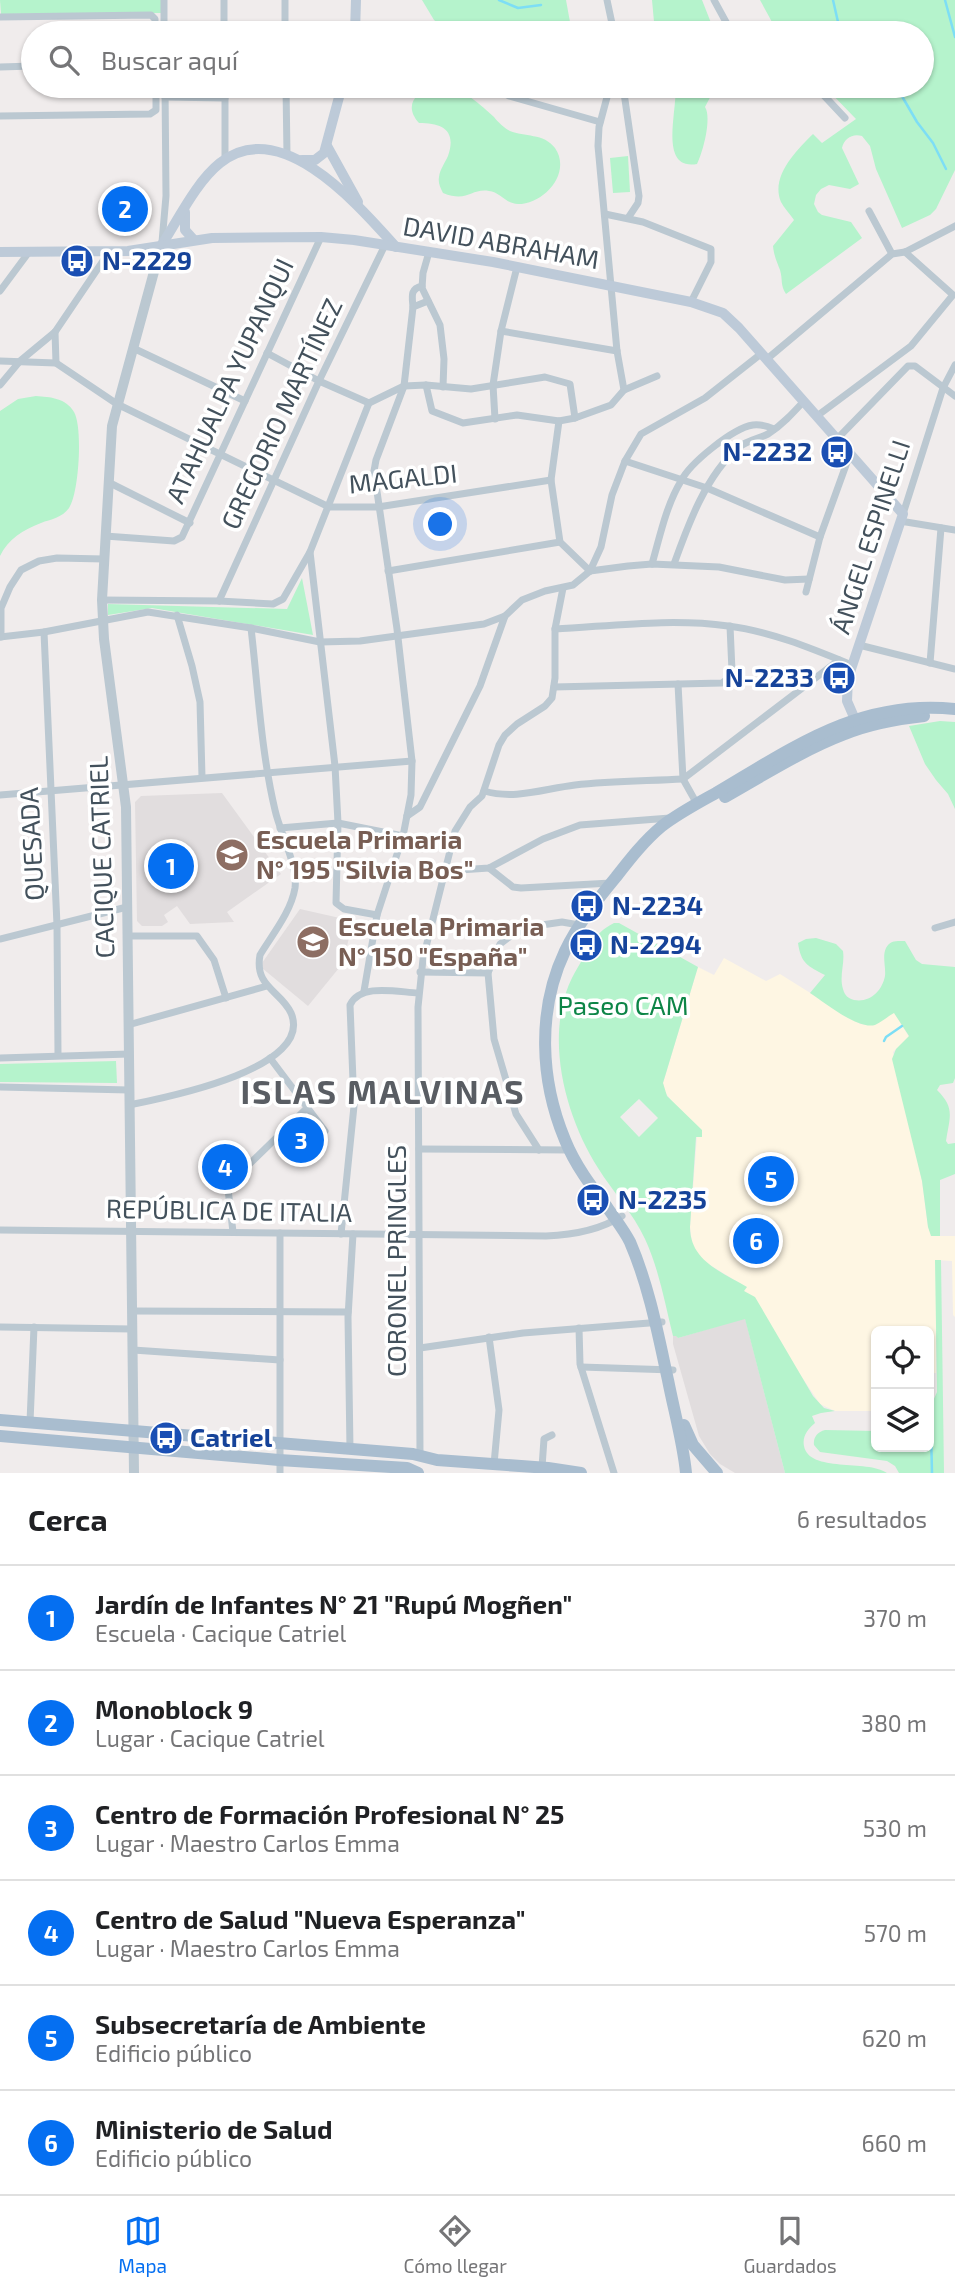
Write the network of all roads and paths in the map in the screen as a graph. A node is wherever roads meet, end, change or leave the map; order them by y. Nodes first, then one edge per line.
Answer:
1 (164, 0) edge
2 (224, 0) edge
3 (285, 0) edge
4 (356, 0) edge
5 (607, 0) edge
6 (714, 0) edge
7 (0, 17) edge
8 (155, 21) edge
9 (164, 21) edge
10 (224, 21) edge
11 (285, 21) edge
12 (355, 21) edge
13 (611, 21) edge
14 (725, 21) edge
15 (21, 66) edge
16 (0, 67) edge
17 (156, 98) edge
18 (165, 98) edge
19 (225, 98) edge
20 (286, 98) edge
21 (339, 98) edge
22 (516, 98) edge
23 (609, 98) edge
24 (625, 98) edge
25 (827, 98) edge
26 (0, 116) edge
27 (845, 117) dead end
28 (600, 121) junction
29 (327, 146) junction
30 (288, 155) junction
31 (225, 159) junction
32 (302, 160) junction
33 (166, 205) junction
34 (186, 207) junction
35 (361, 208) junction
36 (869, 211) dead end
37 (605, 214) junction
38 (628, 218) junction
39 (955, 226) edge
40 (321, 237) junction
41 (194, 240) junction
42 (161, 246) junction
43 (391, 246) junction
44 (0, 252) edge
45 (29, 252) junction
46 (109, 252) junction
47 (429, 252) junction
48 (905, 252) junction
49 (892, 254) junction
50 (517, 267) junction
51 (422, 286) junction
52 (612, 286) junction
53 (0, 290) edge
54 (954, 296) edge
55 (428, 301) junction
56 (691, 302) junction
57 (413, 307) junction
58 (501, 331) junction
59 (55, 332) junction
60 (133, 348) junction
61 (617, 351) junction
62 (267, 353) junction
63 (765, 356) junction
64 (0, 361) edge
65 (20, 361) junction
66 (55, 363) junction
67 (955, 365) edge
68 (657, 376) dead end
69 (319, 381) junction
70 (0, 385) edge
71 (426, 385) junction
72 (493, 385) junction
73 (404, 386) junction
74 (443, 387) junction
75 (943, 388) junction
76 (624, 390) junction
77 (955, 396) edge
78 (245, 401) junction
79 (804, 401) junction
80 (369, 403) junction
81 (117, 404) junction
82 (817, 416) junction
83 (575, 418) junction
84 (495, 419) junction
85 (559, 421) junction
86 (774, 429) junction
87 (837, 439) junction
88 (221, 454) junction
89 (850, 454) junction
90 (625, 461) junction
91 (682, 478) junction
92 (551, 480) junction
93 (273, 481) junction
94 (108, 482) junction
95 (707, 488) junction
96 (329, 507) junction
97 (378, 507) junction
98 (902, 517) junction
99 (190, 523) junction
100 (941, 528) junction
101 (955, 530) edge
102 (106, 536) junction
103 (820, 537) junction
104 (560, 542) junction
105 (310, 552) junction
106 (104, 559) junction
107 (652, 564) junction
108 (674, 565) junction
109 (388, 571) junction
110 (590, 571) junction
111 (809, 579) junction
112 (564, 587) junction
113 (806, 592) dead end
114 (103, 600) junction
115 (219, 601) junction
116 (177, 615) junction
117 (505, 616) junction
118 (103, 620) junction
119 (730, 626) junction
120 (251, 628) junction
121 (555, 629) junction
122 (44, 632) junction
123 (398, 634) junction
124 (0, 637) edge
125 (320, 642) junction
126 (859, 645) junction
127 (839, 660) junction
128 (930, 663) junction
129 (852, 665) junction
130 (955, 670) edge
131 (678, 684) junction
132 (554, 687) junction
133 (955, 709) edge
134 (955, 716) edge
135 (857, 724) junction
136 (412, 761) junction
137 (335, 766) junction
138 (268, 772) junction
139 (202, 777) junction
140 (683, 779) junction
141 (124, 783) junction
142 (51, 790) junction
143 (484, 791) junction
144 (0, 795) edge
145 (697, 804) junction
146 (407, 816) junction
147 (674, 817) junction
148 (338, 823) junction
149 (280, 828) junction
150 (403, 836) junction
151 (489, 868) junction
152 (445, 871) junction
153 (611, 883) junction
154 (127, 907) junction
155 (377, 915) junction
156 (955, 922) edge
157 (57, 925) junction
158 (579, 925) junction
159 (935, 928) dead end
160 (127, 936) junction
161 (0, 939) edge
162 (421, 972) junction
163 (488, 973) junction
164 (267, 986) junction
165 (364, 991) junction
166 (418, 993) junction
167 (226, 998) junction
168 (128, 1025) junction
169 (129, 1054) junction
170 (58, 1055) junction
171 (0, 1058) edge
172 (270, 1058) junction
173 (0, 1087) edge
174 (129, 1090) junction
175 (129, 1105) junction
176 (308, 1107) junction
177 (325, 1131) dead end
178 (419, 1149) junction
179 (539, 1150) junction
180 (569, 1150) junction
181 (619, 1218) junction
182 (0, 1230) edge
183 (132, 1231) junction
184 (233, 1233) junction
185 (280, 1233) junction
186 (341, 1234) junction
187 (353, 1234) junction
188 (419, 1234) junction
189 (132, 1311) junction
190 (280, 1311) junction
191 (348, 1312) junction
192 (659, 1322) junction
193 (0, 1327) edge
194 (34, 1327) junction
195 (579, 1328) junction
196 (132, 1329) junction
197 (489, 1337) junction
198 (420, 1348) junction
199 (133, 1350) junction
200 (280, 1360) junction
201 (581, 1367) junction
202 (669, 1370) junction
203 (0, 1420) edge
204 (30, 1422) junction
205 (133, 1431) junction
206 (552, 1435) dead end
207 (0, 1436) edge
208 (279, 1443) junction
209 (133, 1447) junction
210 (350, 1449) junction
211 (420, 1457) junction
212 (494, 1464) junction
213 (280, 1466) edge
214 (542, 1467) junction
215 (349, 1469) edge
216 (685, 1471) edge
217 (134, 1473) edge
218 (419, 1473) edge
219 (581, 1473) edge
220 (614, 1473) edge
221 (717, 1473) edge

1 - 9 street
2 - 10 street
3 - 11 street
4 - 12 main road
5 - 13 street
6 - 14 street
7 - 8 street
15 - 16 street
17 - 26 street
18 - 33 street, CACIQUE CATRIEL
19 - 31 street
20 - 30 street
21 - 29 main road
22 - 28 street
23 - 28 street
24 - 38 street
25 - 27 street
28 - 37 street
29 - 32 main road
29 - 35 main road
30 - 31 main road
30 - 32 main road
31 - 34 main road
32 - 35 main road
33 - 34 street
33 - 42 street, CACIQUE CATRIEL
34 - 41 main road
34 - 42 main road
35 - 43 main road
36 - 49 street
37 - 38 street
37 - 52 street
38 - 56 street
39 - 48 street
40 - 41 main road, DAVID ABRAHAM
40 - 43 main road, DAVID ABRAHAM
40 - 62 street, ATAHUALPA YUPANQUI
41 - 42 main road, DAVID ABRAHAM
42 - 46 main road, DAVID ABRAHAM
42 - 60 street, CACIQUE CATRIEL
43 - 47 main road, DAVID ABRAHAM
43 - 69 street, GREGORIO MARTÍNEZ
44 - 45 main road, DAVID ABRAHAM
45 - 46 main road, DAVID ABRAHAM
45 - 53 street
46 - 59 street
47 - 50 main road, DAVID ABRAHAM
47 - 51 street
48 - 49 street
48 - 54 street
49 - 63 street
50 - 52 main road, DAVID ABRAHAM
50 - 58 street
51 - 55 street
51 - 57 street
52 - 56 main road, DAVID ABRAHAM
52 - 61 street
54 - 82 street
55 - 57 street
55 - 74 street
56 - 63 main road, DAVID ABRAHAM
57 - 73 street
58 - 61 street
58 - 72 street
59 - 65 street
59 - 66 street
60 - 78 street
60 - 81 street, CACIQUE CATRIEL
61 - 76 street
62 - 69 street
62 - 78 street, ATAHUALPA YUPANQUI
63 - 79 main road, DAVID ABRAHAM
63 - 90 street
64 - 65 street
65 - 66 street
65 - 70 street
66 - 81 street, MAGALDI
67 - 75 street, ÁNGEL ESPINELLI
68 - 76 street
69 - 80 street
69 - 93 street, GREGORIO MARTÍNEZ
71 - 73 street
71 - 74 street
71 - 84 street
72 - 74 street
72 - 83 street
72 - 84 street
73 - 80 street
73 - 97 street
75 - 77 street
75 - 87 street
75 - 98 street, ÁNGEL ESPINELLI
76 - 83 street
78 - 88 street, ATAHUALPA YUPANQUI
79 - 82 main road, DAVID ABRAHAM
79 - 86 street
80 - 96 street
81 - 88 street, MAGALDI
81 - 94 street, CACIQUE CATRIEL
82 - 87 main road, DAVID ABRAHAM
83 - 85 street
84 - 85 street
85 - 92 street
86 - 91 street
86 - 95 street
87 - 89 main road, DAVID ABRAHAM
88 - 93 street, MAGALDI
88 - 99 street, ATAHUALPA YUPANQUI
89 - 98 main road, DAVID ABRAHAM
89 - 103 street
90 - 91 street
90 - 110 street
91 - 95 street
91 - 107 street
92 - 97 street, MAGALDI
92 - 104 street
93 - 96 street, MAGALDI
93 - 115 street, GREGORIO MARTÍNEZ
94 - 99 street
94 - 102 street, CACIQUE CATRIEL
95 - 103 street
95 - 108 street
96 - 97 street, MAGALDI
96 - 105 street
97 - 109 street
98 - 100 street
98 - 126 main road, ÁNGEL ESPINELLI
99 - 102 street, ATAHUALPA YUPANQUI
100 - 101 street
100 - 128 street
102 - 106 street, CACIQUE CATRIEL
103 - 111 street
104 - 109 street
104 - 110 street
105 - 115 street
105 - 125 street
106 - 114 street, CACIQUE CATRIEL
106 - 124 street
107 - 108 street
107 - 110 street
108 - 111 street
109 - 123 street
110 - 112 street
111 - 113 street
112 - 117 street
112 - 121 street
114 - 115 street
114 - 118 street, CACIQUE CATRIEL
116 - 118 street
116 - 120 street
116 - 139 street
117 - 123 street
117 - 146 street
118 - 122 street
118 - 141 street, CACIQUE CATRIEL
119 - 121 street
119 - 127 street
119 - 131 street
120 - 125 street
120 - 138 street
121 - 132 street
122 - 124 street
122 - 142 street, QUESADA
123 - 125 street
123 - 136 street
125 - 137 street
126 - 128 street
126 - 129 main road, ÁNGEL ESPINELLI
127 - 129 street
127 - 140 street
128 - 130 street
129 - 135 main road, ÁNGEL ESPINELLI
131 - 132 street
131 - 140 street
132 - 143 street, CORONEL PRINGLES
133 - 135 main road
134 - 135 main road
135 - 145 main road
135 - 181 main road
136 - 137 street
136 - 146 street
137 - 138 street
137 - 148 street
138 - 139 street
138 - 149 street
139 - 141 street
140 - 143 street
140 - 145 street
141 - 142 street
141 - 154 street, CACIQUE CATRIEL
142 - 144 street
142 - 157 street, QUESADA
143 - 152 street, CORONEL PRINGLES
145 - 147 main road
146 - 150 street
147 - 151 street
147 - 153 main road
148 - 149 street
148 - 150 street
148 - 155 street
149 - 164 street
150 - 155 street
151 - 152 street
151 - 153 street
152 - 162 street, CORONEL PRINGLES
153 - 158 main road
154 - 157 street
154 - 160 street, CACIQUE CATRIEL
155 - 165 street
156 - 159 street
157 - 161 street
157 - 170 street, QUESADA
158 - 163 street
158 - 180 main road
160 - 167 street
160 - 168 street, CACIQUE CATRIEL
162 - 163 street
162 - 166 street, CORONEL PRINGLES
163 - 179 street
164 - 167 street
164 - 172 street
165 - 166 street
165 - 186 street
166 - 178 street, CORONEL PRINGLES
167 - 168 street
168 - 169 street, CACIQUE CATRIEL
169 - 170 street
169 - 174 street, CACIQUE CATRIEL
170 - 171 street
172 - 175 street
172 - 176 street
173 - 174 street
174 - 175 street, CACIQUE CATRIEL
175 - 183 street, CACIQUE CATRIEL
176 - 177 street
176 - 184 street
178 - 179 street
178 - 188 street, CORONEL PRINGLES
179 - 180 street
180 - 181 main road
181 - 188 street, REPÚBLICA DE ITALIA
181 - 192 main road
182 - 183 street, REPÚBLICA DE ITALIA
183 - 184 street, REPÚBLICA DE ITALIA
183 - 189 street, CACIQUE CATRIEL
184 - 185 street, REPÚBLICA DE ITALIA
185 - 186 street, REPÚBLICA DE ITALIA
185 - 190 street
186 - 187 street, REPÚBLICA DE ITALIA
187 - 188 street, REPÚBLICA DE ITALIA
187 - 191 street
188 - 198 street, CORONEL PRINGLES
189 - 190 street
189 - 196 street, CACIQUE CATRIEL
190 - 191 street
190 - 200 street
191 - 210 street
192 - 195 street
192 - 202 main road
193 - 194 street
194 - 196 street
194 - 204 street
195 - 197 street
195 - 201 street
196 - 199 street, CACIQUE CATRIEL
197 - 198 street
197 - 212 street
198 - 211 street, CORONEL PRINGLES
199 - 200 street
199 - 205 street, CACIQUE CATRIEL
200 - 208 street
201 - 202 street
201 - 220 street
202 - 216 main road
202 - 221 main road
203 - 204 main road
204 - 205 main road
205 - 208 main road
205 - 209 street, CACIQUE CATRIEL
206 - 214 street
207 - 209 main road
208 - 210 main road
208 - 213 street
209 - 213 main road
209 - 217 street, CACIQUE CATRIEL
210 - 211 main road
211 - 212 main road
211 - 218 main road, CORONEL PRINGLES
212 - 214 main road
213 - 215 main road
214 - 219 main road
215 - 218 main road

